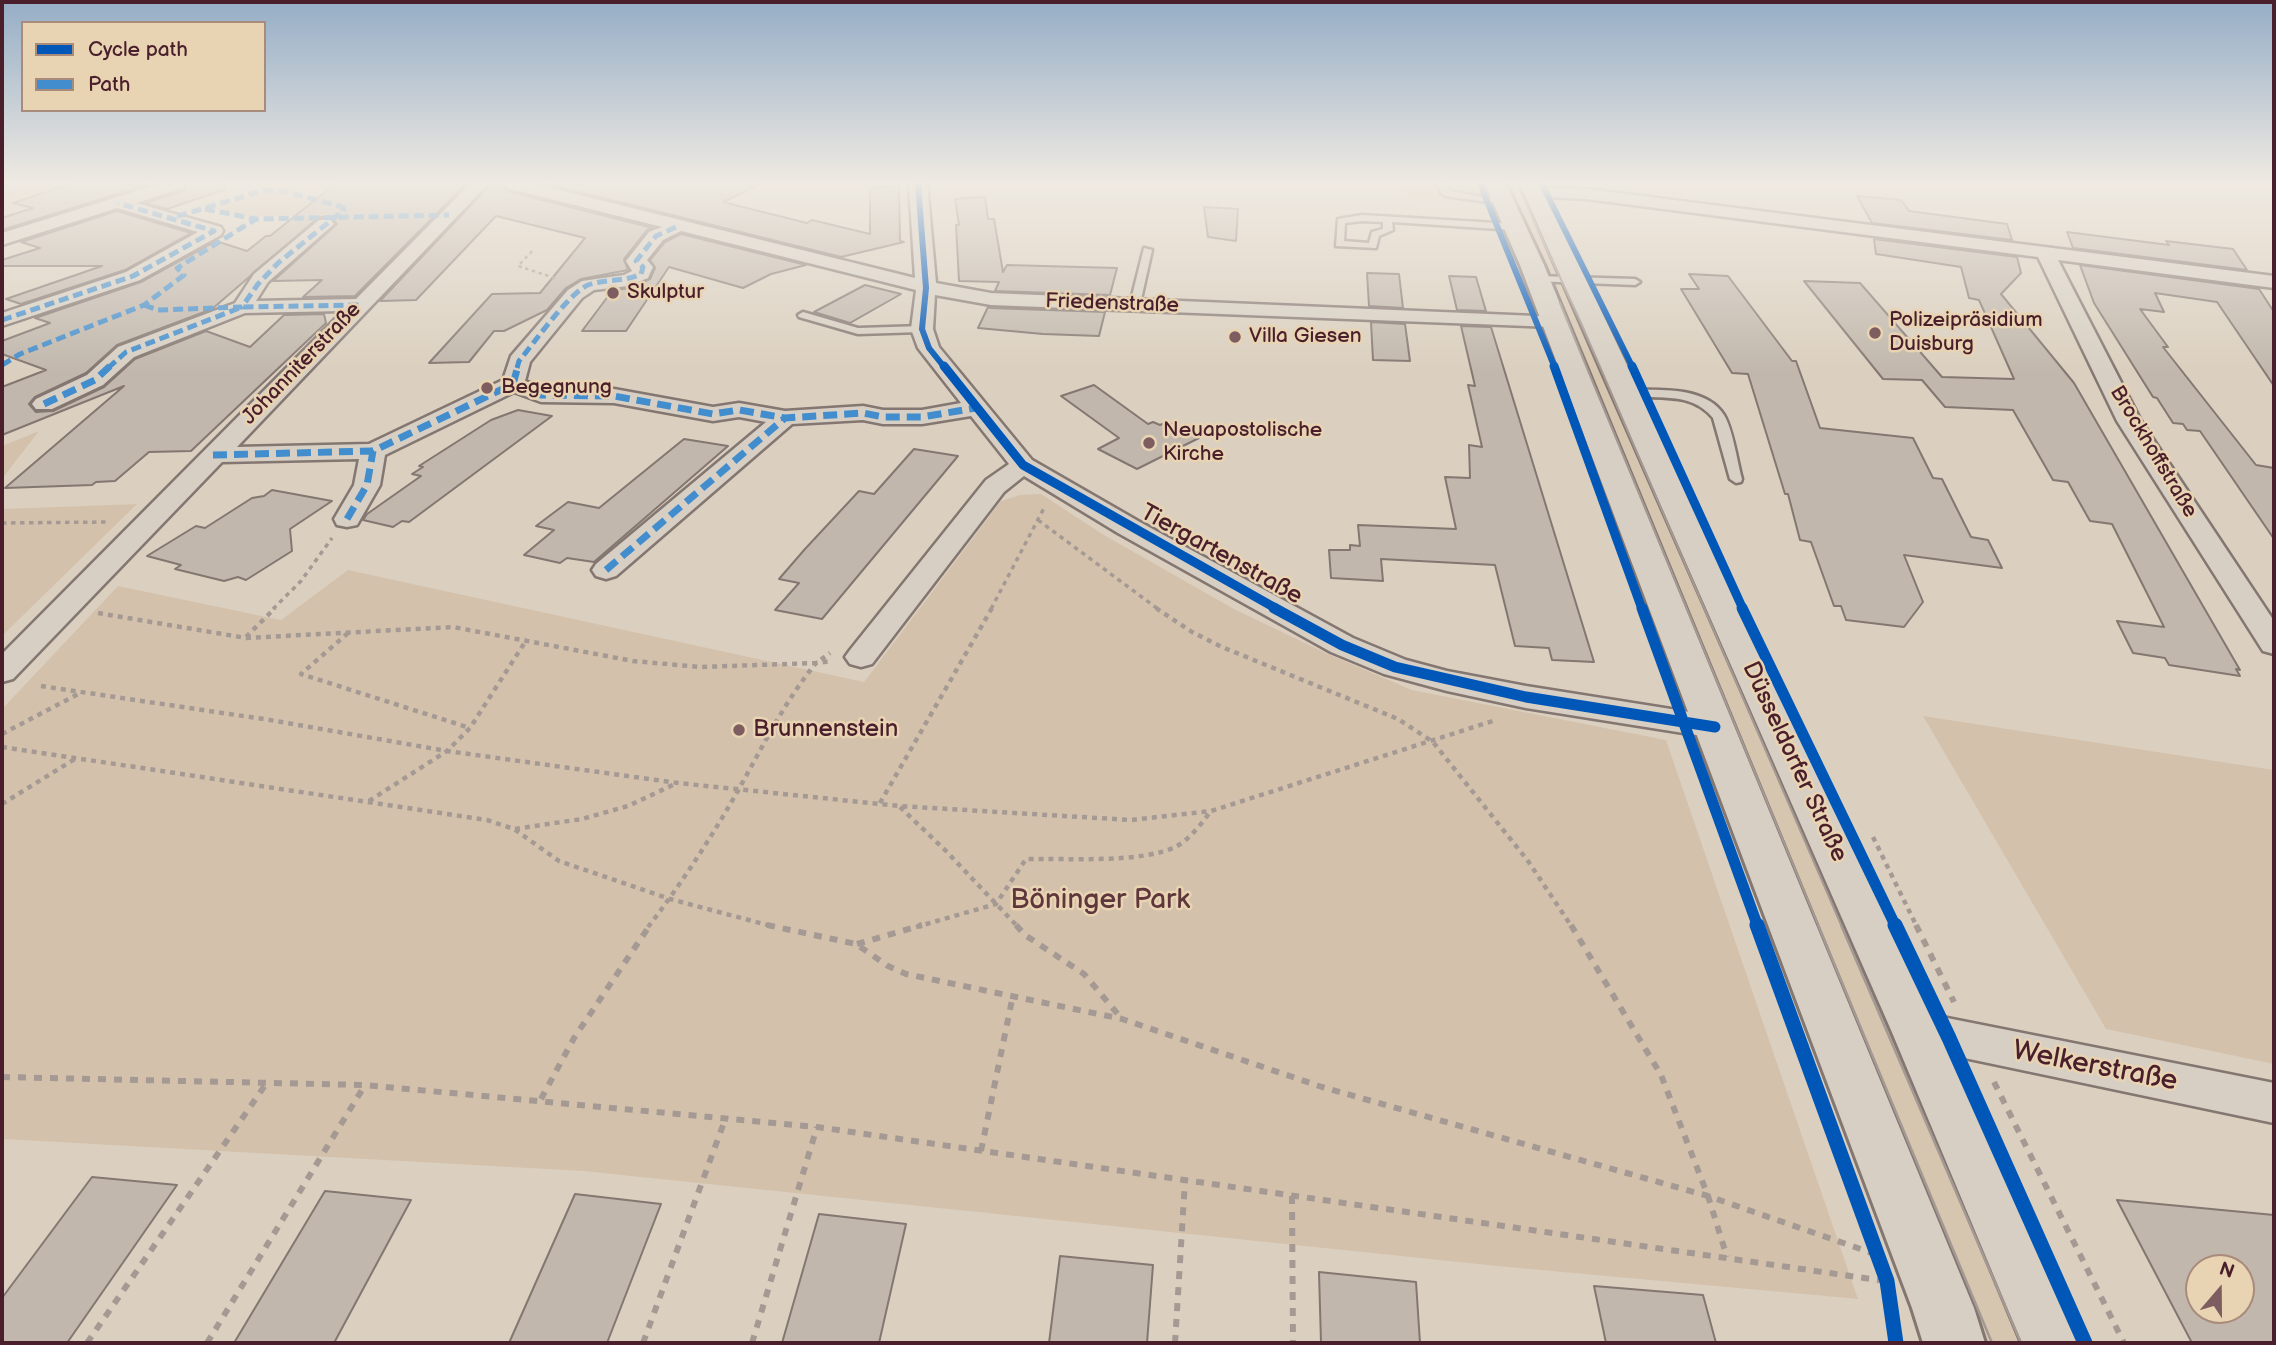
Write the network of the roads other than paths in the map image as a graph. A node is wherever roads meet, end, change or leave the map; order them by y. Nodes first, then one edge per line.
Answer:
1 (186, 247) edge
2 (298, 247) edge
3 (418, 247) edge
4 (647, 247) edge
5 (761, 247) edge
6 (923, 247) edge
7 (1536, 247) edge
8 (1997, 247) edge
9 (1147, 250) dead end
10 (2045, 253) junction
11 (1555, 279) junction
12 (1635, 282) dead end
13 (2274, 282) edge
14 (926, 288) junction
15 (1135, 304) junction
16 (360, 305) junction
17 (242, 307) junction
18 (803, 315) dead end
19 (2, 320) edge
20 (1553, 321) junction
21 (922, 329) junction
22 (513, 384) junction
23 (1625, 393) junction
24 (44, 404) dead end
25 (976, 408) junction
26 (785, 418) junction
27 (373, 451) junction
28 (213, 455) junction
29 (1023, 465) junction
30 (1736, 479) dead end
31 (347, 519) road end
32 (606, 570) dead end
33 (2274, 644) edge
34 (849, 653) road end
35 (2, 672) edge
36 (1714, 727) junction
37 (1916, 1030) junction
38 (2274, 1103) edge
39 (1954, 1343) edge
40 (2053, 1343) edge

1 - 19 street
2 - 17 street
3 - 16 street, Johanniterstraße
4 - 22 street
5 - 14 street, Friedenstraße
6 - 14 street
7 - 11 main road, Düsseldorfer Straße
8 - 10 street
9 - 15 lane
10 - 13 street
10 - 33 street, Brockhoffstraße
11 - 12 lane
11 - 20 main road, Düsseldorfer Straße
11 - 23 main road, Düsseldorfer Straße
14 - 15 street, Friedenstraße
14 - 21 street
15 - 20 street, Friedenstraße
16 - 17 street
16 - 28 street, Johanniterstraße
17 - 24 street
18 - 21 lane
20 - 36 main road, Düsseldorfer Straße
21 - 25 street, Tiergartenstraße
22 - 26 street
22 - 27 street, Johanniterstraße
23 - 30 lane
23 - 37 main road, Düsseldorfer Straße
25 - 26 street
25 - 29 street, Tiergartenstraße
26 - 32 street
27 - 28 street, Johanniterstraße
27 - 31 street
28 - 35 street, Johanniterstraße
29 - 34 street
29 - 36 street, Tiergartenstraße
36 - 39 main road, Düsseldorfer Straße
37 - 38 street, Welkerstraße
37 - 40 main road, Düsseldorfer Straße

